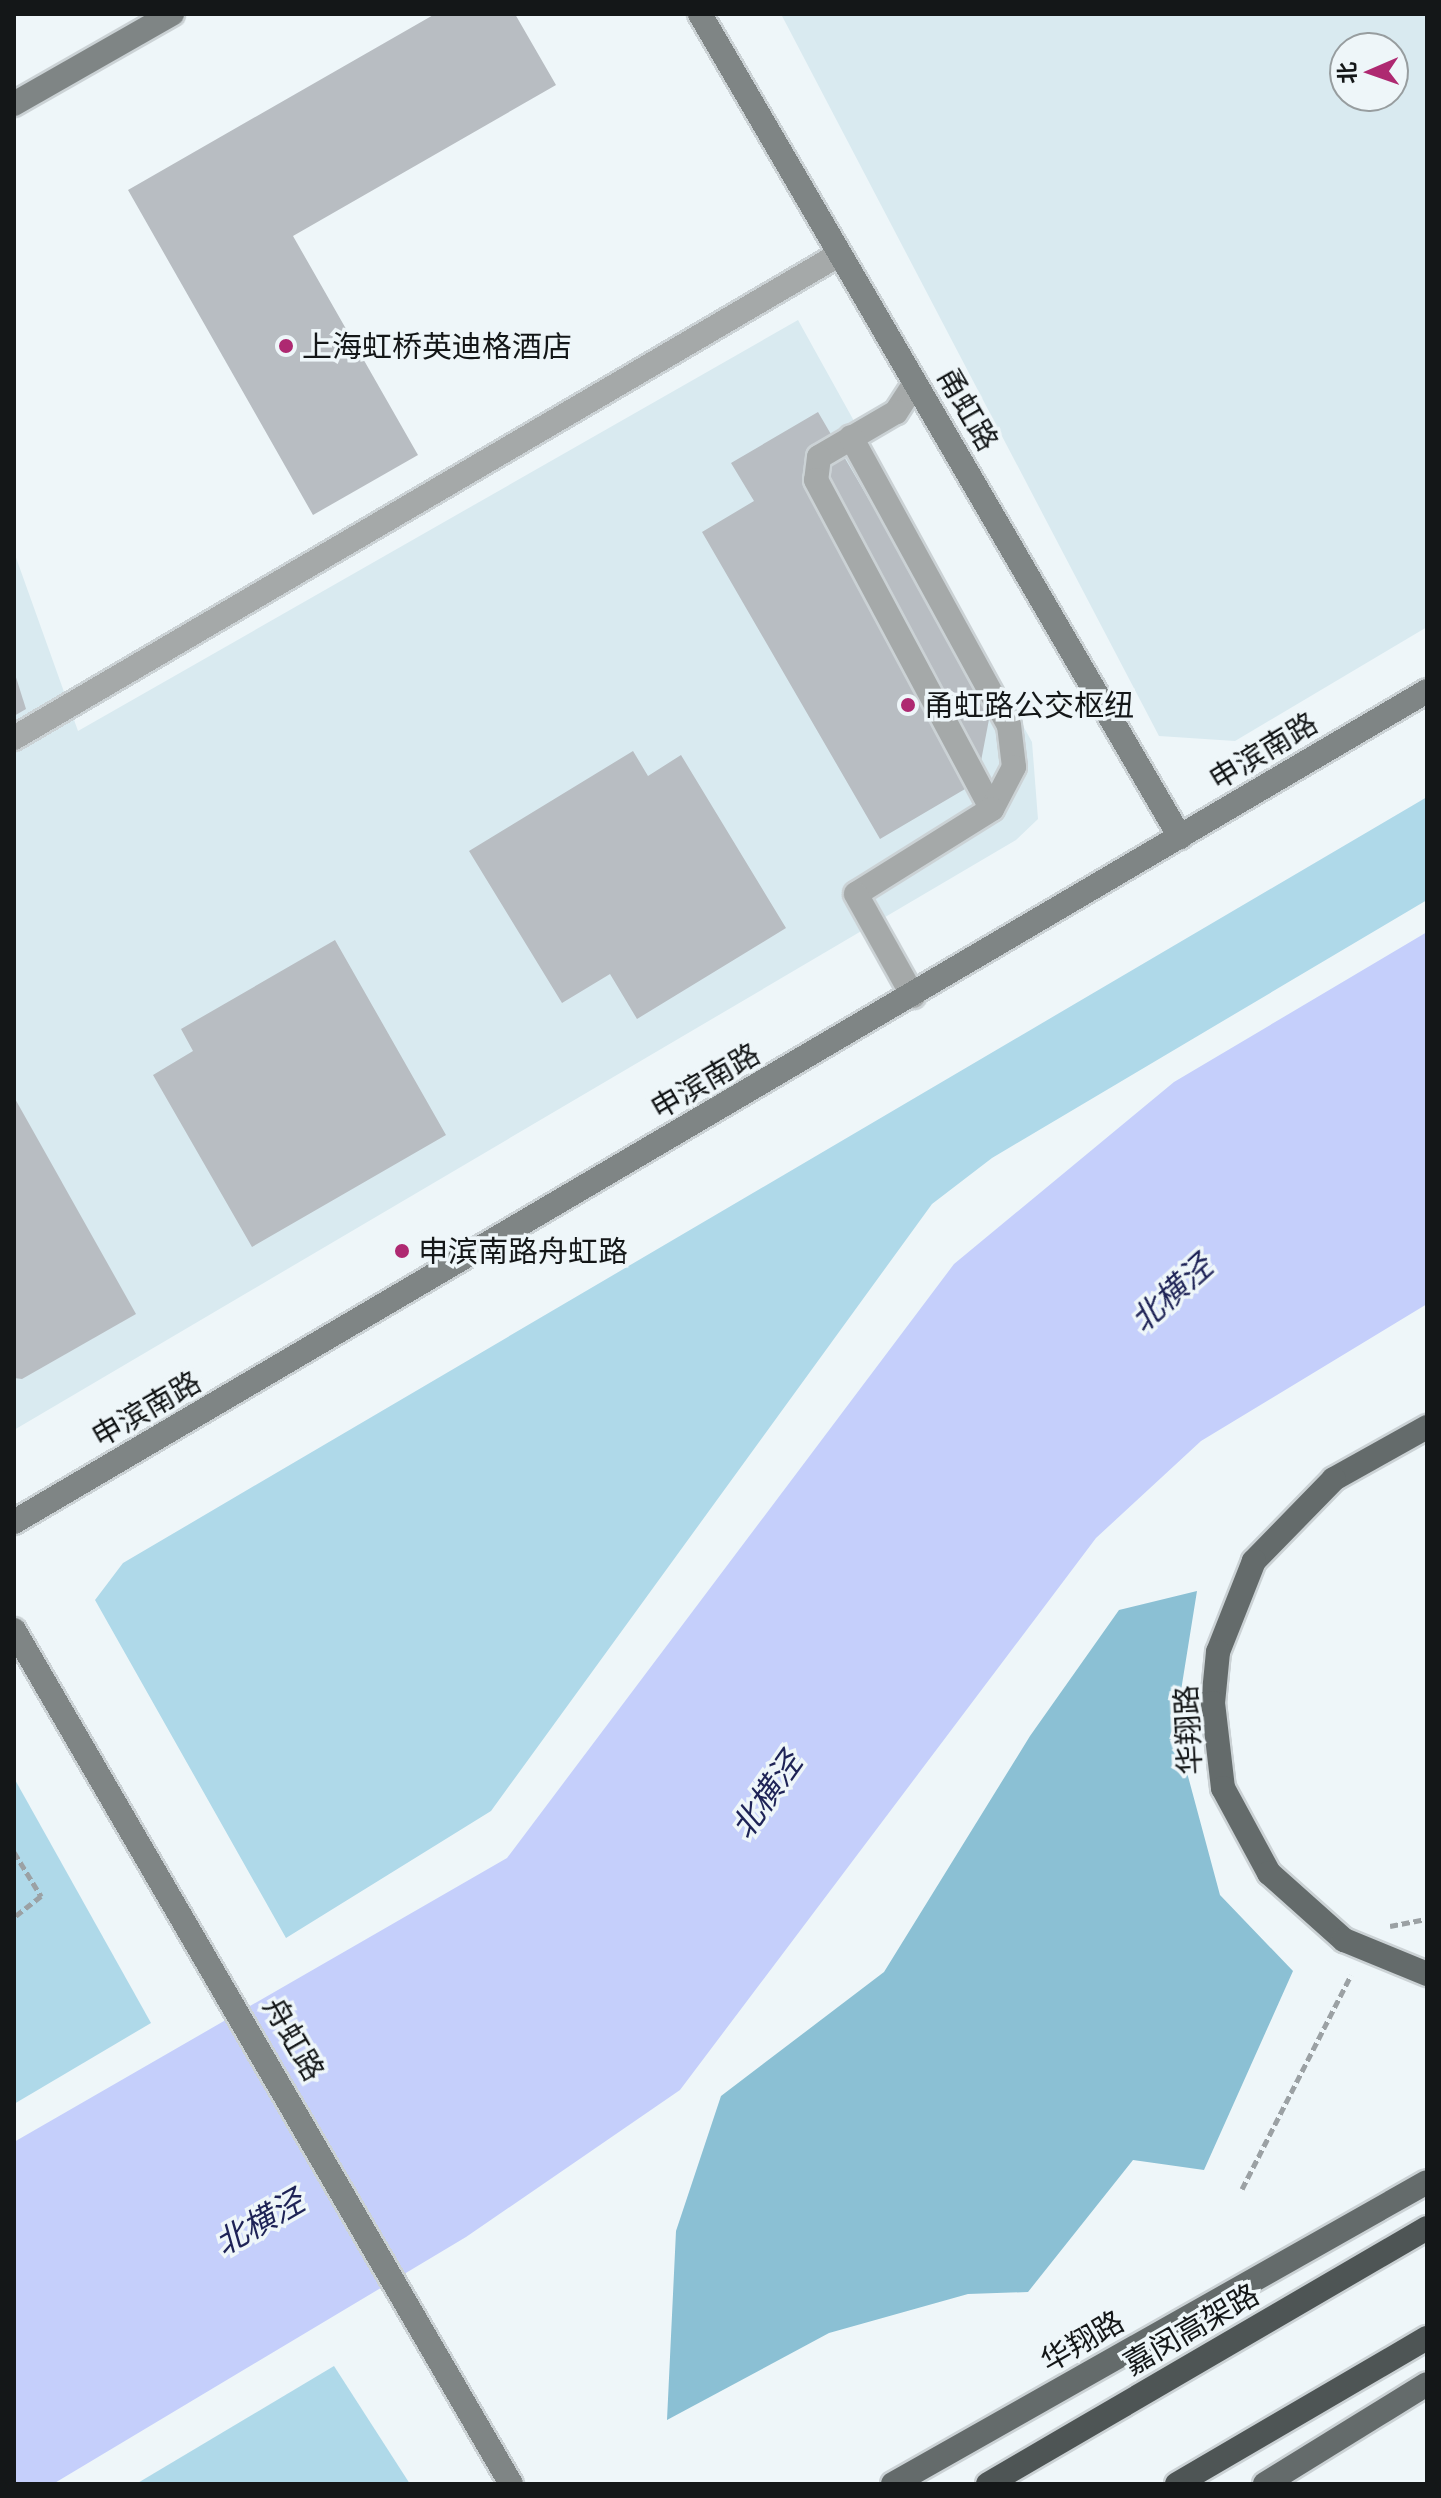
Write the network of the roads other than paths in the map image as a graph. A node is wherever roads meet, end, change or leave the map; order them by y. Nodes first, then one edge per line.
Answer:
1 (172, 14) edge
2 (700, 14) edge
3 (14, 104) edge
4 (840, 254) junction
5 (915, 383) junction
6 (851, 437) junction
7 (1427, 691) edge
8 (14, 738) edge
9 (992, 809) junction
10 (1180, 837) junction
11 (913, 996) junction
12 (1427, 1427) edge
13 (14, 1522) edge
14 (14, 1630) edge
15 (1427, 1974) edge
16 (1427, 2182) edge
17 (1427, 2228) edge
18 (1427, 2338) edge
19 (1427, 2384) edge
20 (511, 2484) edge
21 (893, 2484) edge
22 (988, 2484) edge
23 (1177, 2484) edge
24 (1265, 2484) edge

1 - 3 street
2 - 4 street, 甬虹路
4 - 5 street, 甬虹路
4 - 8 street
5 - 6 street
5 - 10 street, 甬虹路
6 - 9 street
6 - 9 street
7 - 10 street, 申滨南路
9 - 11 street
10 - 11 street, 申滨南路
11 - 13 street, 申滨南路
12 - 15 main road, 华翔路, bridge
14 - 20 street, 舟虹路
16 - 21 main road, 华翔路
17 - 22 highway, 嘉闵高架路
18 - 23 highway
19 - 24 main road

